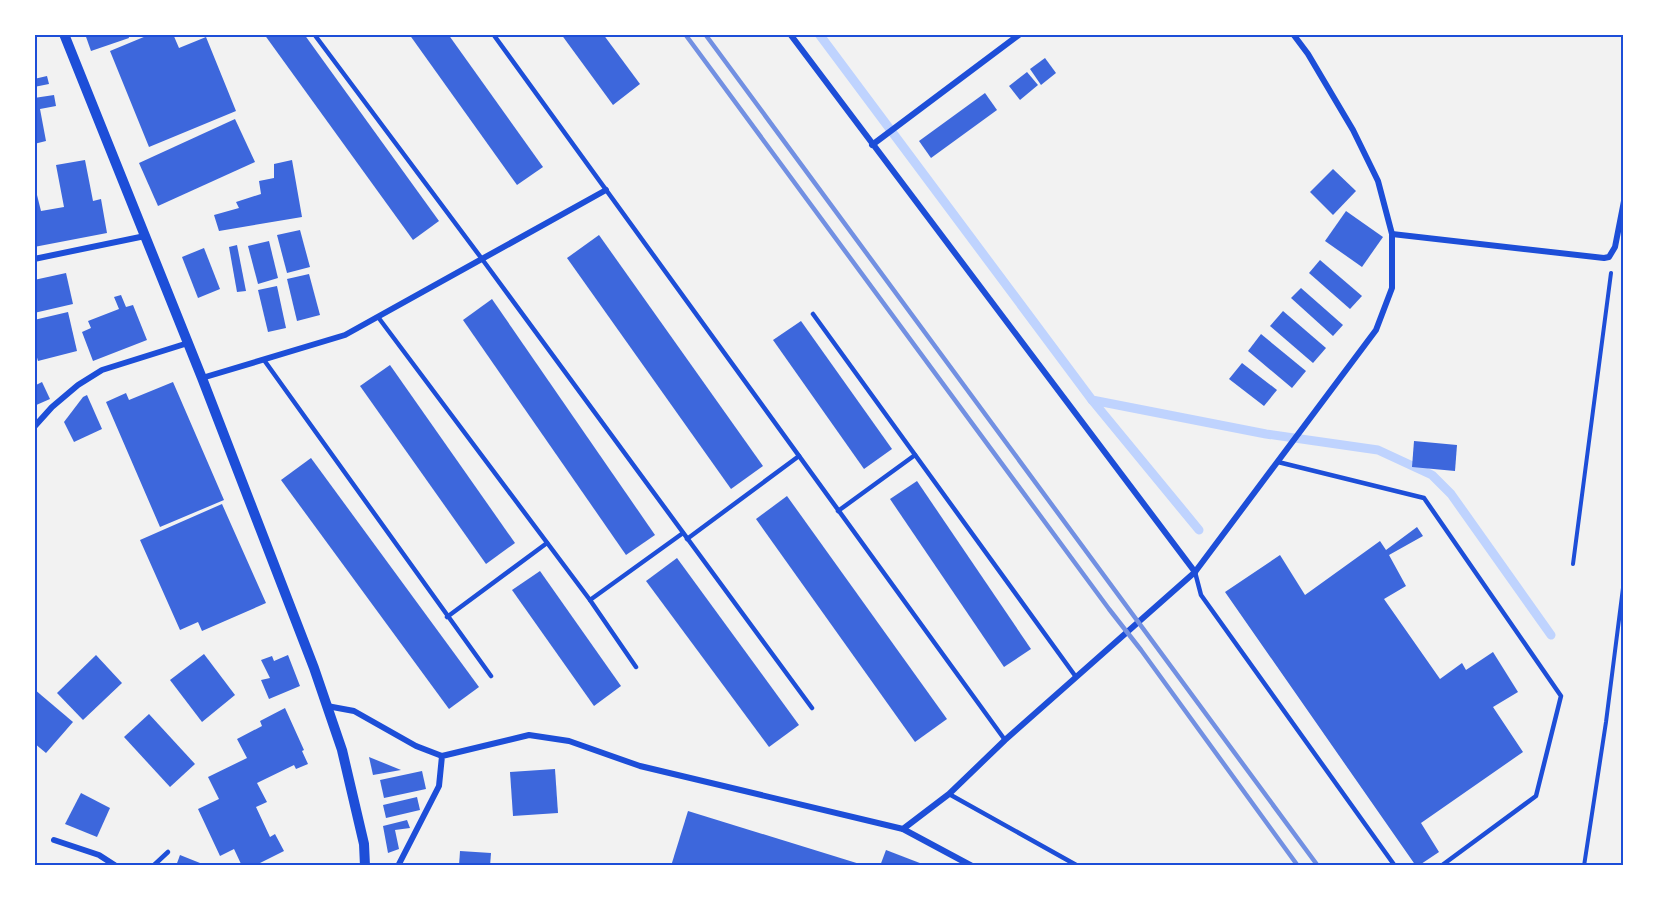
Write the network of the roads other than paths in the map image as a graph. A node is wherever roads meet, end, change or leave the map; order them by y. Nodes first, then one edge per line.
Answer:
1 (64, 34) edge
2 (314, 34) edge
3 (493, 34) edge
4 (790, 34) edge
5 (1020, 34) edge
6 (1293, 34) edge
7 (872, 145) junction
8 (606, 190) junction
9 (1623, 201) edge
10 (1392, 234) junction
11 (145, 236) junction
12 (34, 259) edge
13 (482, 259) junction
14 (813, 314) dead end
15 (378, 317) junction
16 (188, 343) junction
17 (264, 360) junction
18 (202, 378) junction
19 (34, 427) edge
20 (915, 455) junction
21 (799, 456) junction
22 (1278, 462) junction
23 (838, 511) junction
24 (683, 533) junction
25 (687, 538) junction
26 (547, 543) junction
27 (1195, 572) junction
28 (590, 600) junction
29 (447, 617) junction
30 (636, 667) dead end
31 (491, 676) dead end
32 (1076, 677) junction
33 (327, 706) junction
34 (812, 708) dead end
35 (1005, 740) junction
36 (442, 756) junction
37 (949, 794) junction
38 (903, 829) junction
39 (54, 840) dead end
40 (168, 852) dead end
41 (116, 866) edge
42 (153, 866) edge
43 (364, 866) edge
44 (398, 866) edge
45 (972, 866) edge
46 (1078, 866) edge
47 (1395, 866) edge
48 (1441, 866) edge

1 - 11 street
2 - 13 lane
3 - 8 lane
4 - 7 street
5 - 7 street
6 - 10 street
7 - 27 street
8 - 13 street
8 - 21 lane
9 - 10 street
10 - 22 street
11 - 12 street
11 - 16 street
13 - 15 street
13 - 24 lane
14 - 20 lane
15 - 17 street
15 - 26 lane
16 - 18 street
16 - 19 street
17 - 18 street
17 - 29 lane
18 - 33 street
20 - 23 lane
20 - 32 lane
21 - 23 lane
21 - 25 lane
22 - 27 street
22 - 48 lane
23 - 35 lane
24 - 25 lane
24 - 28 lane
25 - 34 lane
26 - 28 lane
26 - 29 lane
27 - 32 street
27 - 47 lane
28 - 30 lane
29 - 31 lane
32 - 35 street
33 - 36 street
33 - 43 street
35 - 37 street
36 - 38 street
36 - 44 street
37 - 38 street
37 - 46 lane
38 - 45 street
39 - 41 street
40 - 42 lane

